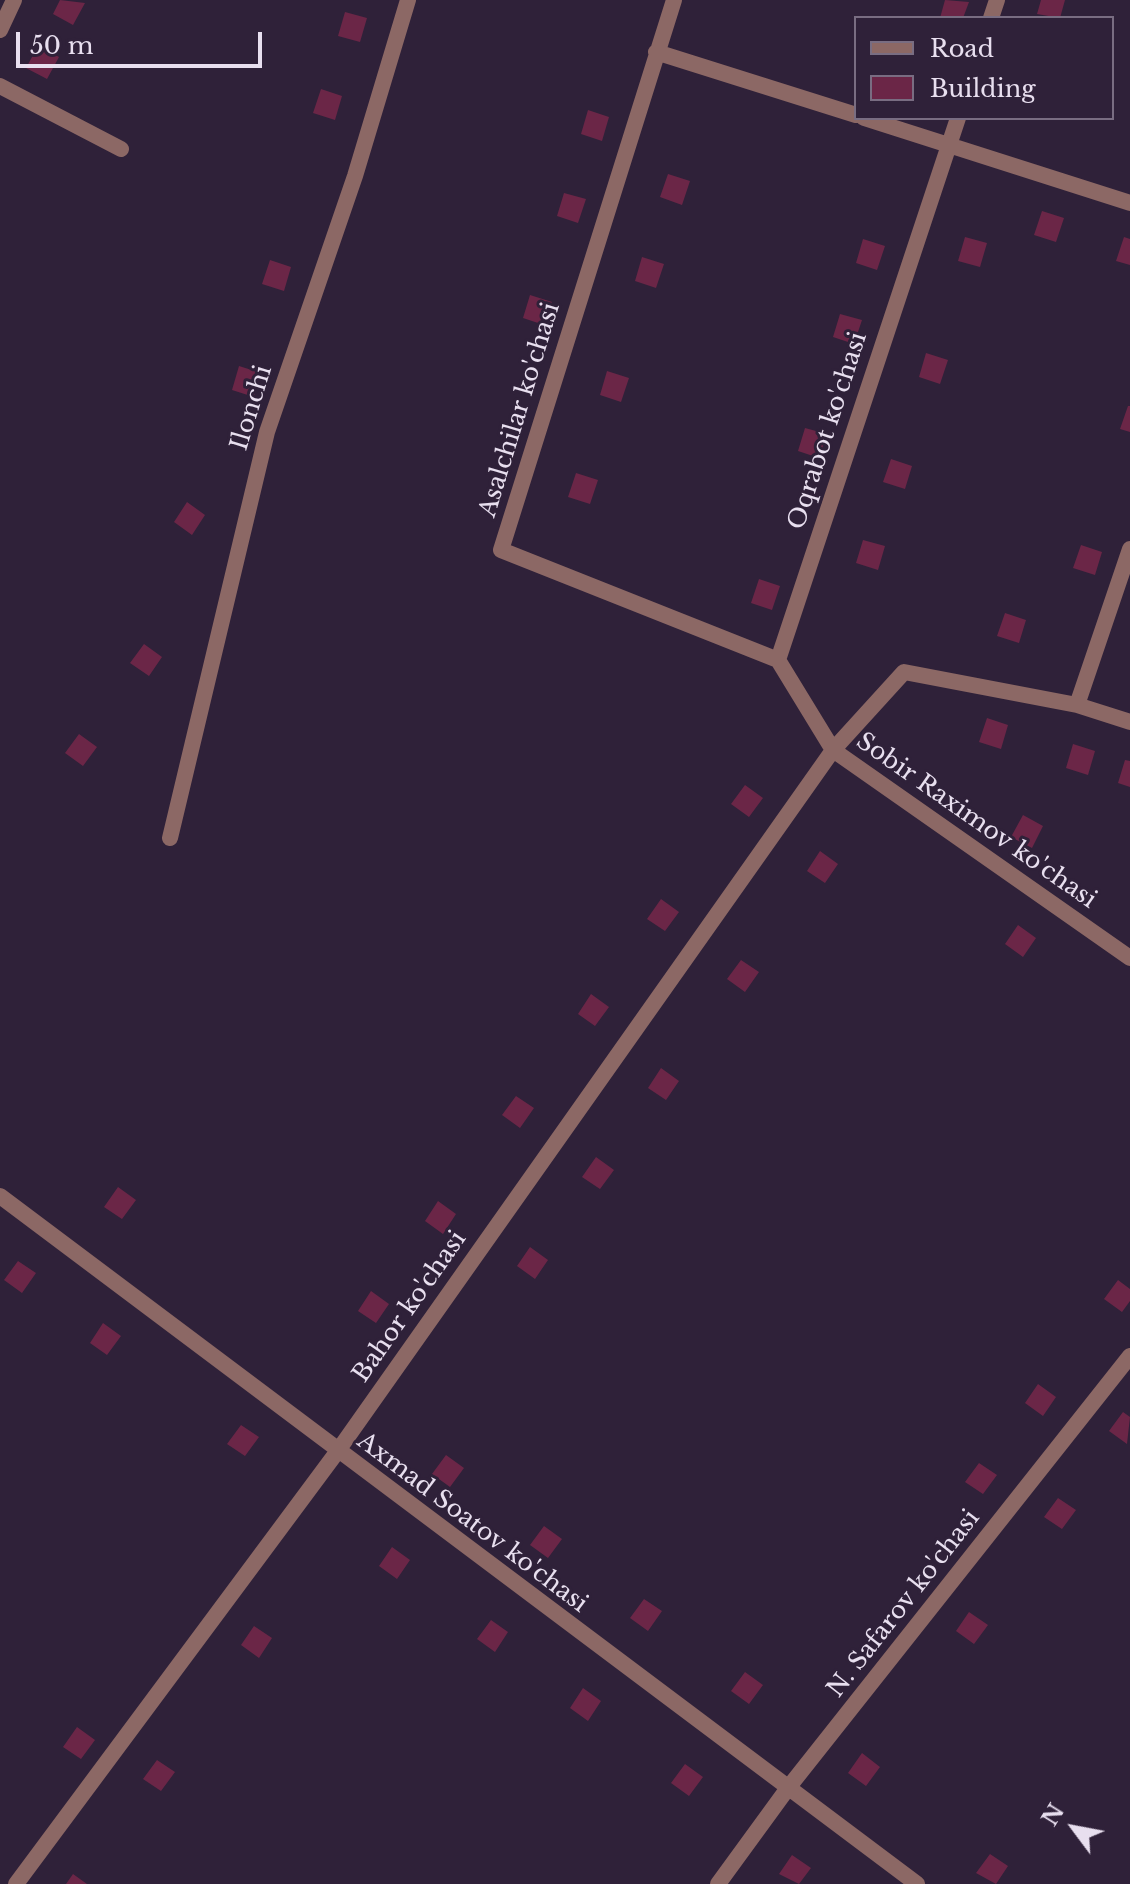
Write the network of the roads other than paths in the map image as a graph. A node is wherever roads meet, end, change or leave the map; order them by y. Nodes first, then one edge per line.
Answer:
1 (14, 0) edge
2 (408, 0) edge
3 (674, 0) edge
4 (0, 30) edge
5 (656, 52) junction
6 (0, 86) edge
7 (854, 114) edge
8 (870, 120) edge
9 (957, 120) edge
10 (949, 145) junction
11 (121, 149) dead end
12 (1130, 203) edge
13 (1130, 549) edge
14 (778, 660) junction
15 (1077, 705) junction
16 (1130, 722) edge
17 (833, 750) junction
18 (170, 838) dead end
19 (1130, 958) edge
20 (0, 1196) edge
21 (1130, 1356) edge
22 (337, 1452) junction
23 (788, 1788) junction
24 (16, 1884) edge
25 (718, 1884) edge
26 (917, 1884) edge

1 - 4 street
2 - 18 street, Ilonchi
3 - 5 street, Asalchilar ko'chasi
5 - 7 street
5 - 14 street, Asalchilar ko'chasi
6 - 11 street
8 - 10 street
9 - 10 street, Oqrabot ko'chasi
10 - 12 street
10 - 14 street, Oqrabot ko'chasi
13 - 15 street
14 - 17 street
15 - 16 street
15 - 17 street, Bahor ko'chasi
17 - 19 street, Sobir Raximov ko'chasi
17 - 22 street, Bahor ko'chasi
20 - 22 street, Axmad Soatov ko'chasi
21 - 23 street, N. Safarov ko'chasi
22 - 23 street, Axmad Soatov ko'chasi
22 - 24 street, Bahor ko'chasi
23 - 25 street, N. Safarov ko'chasi
23 - 26 street, Axmad Soatov ko'chasi

